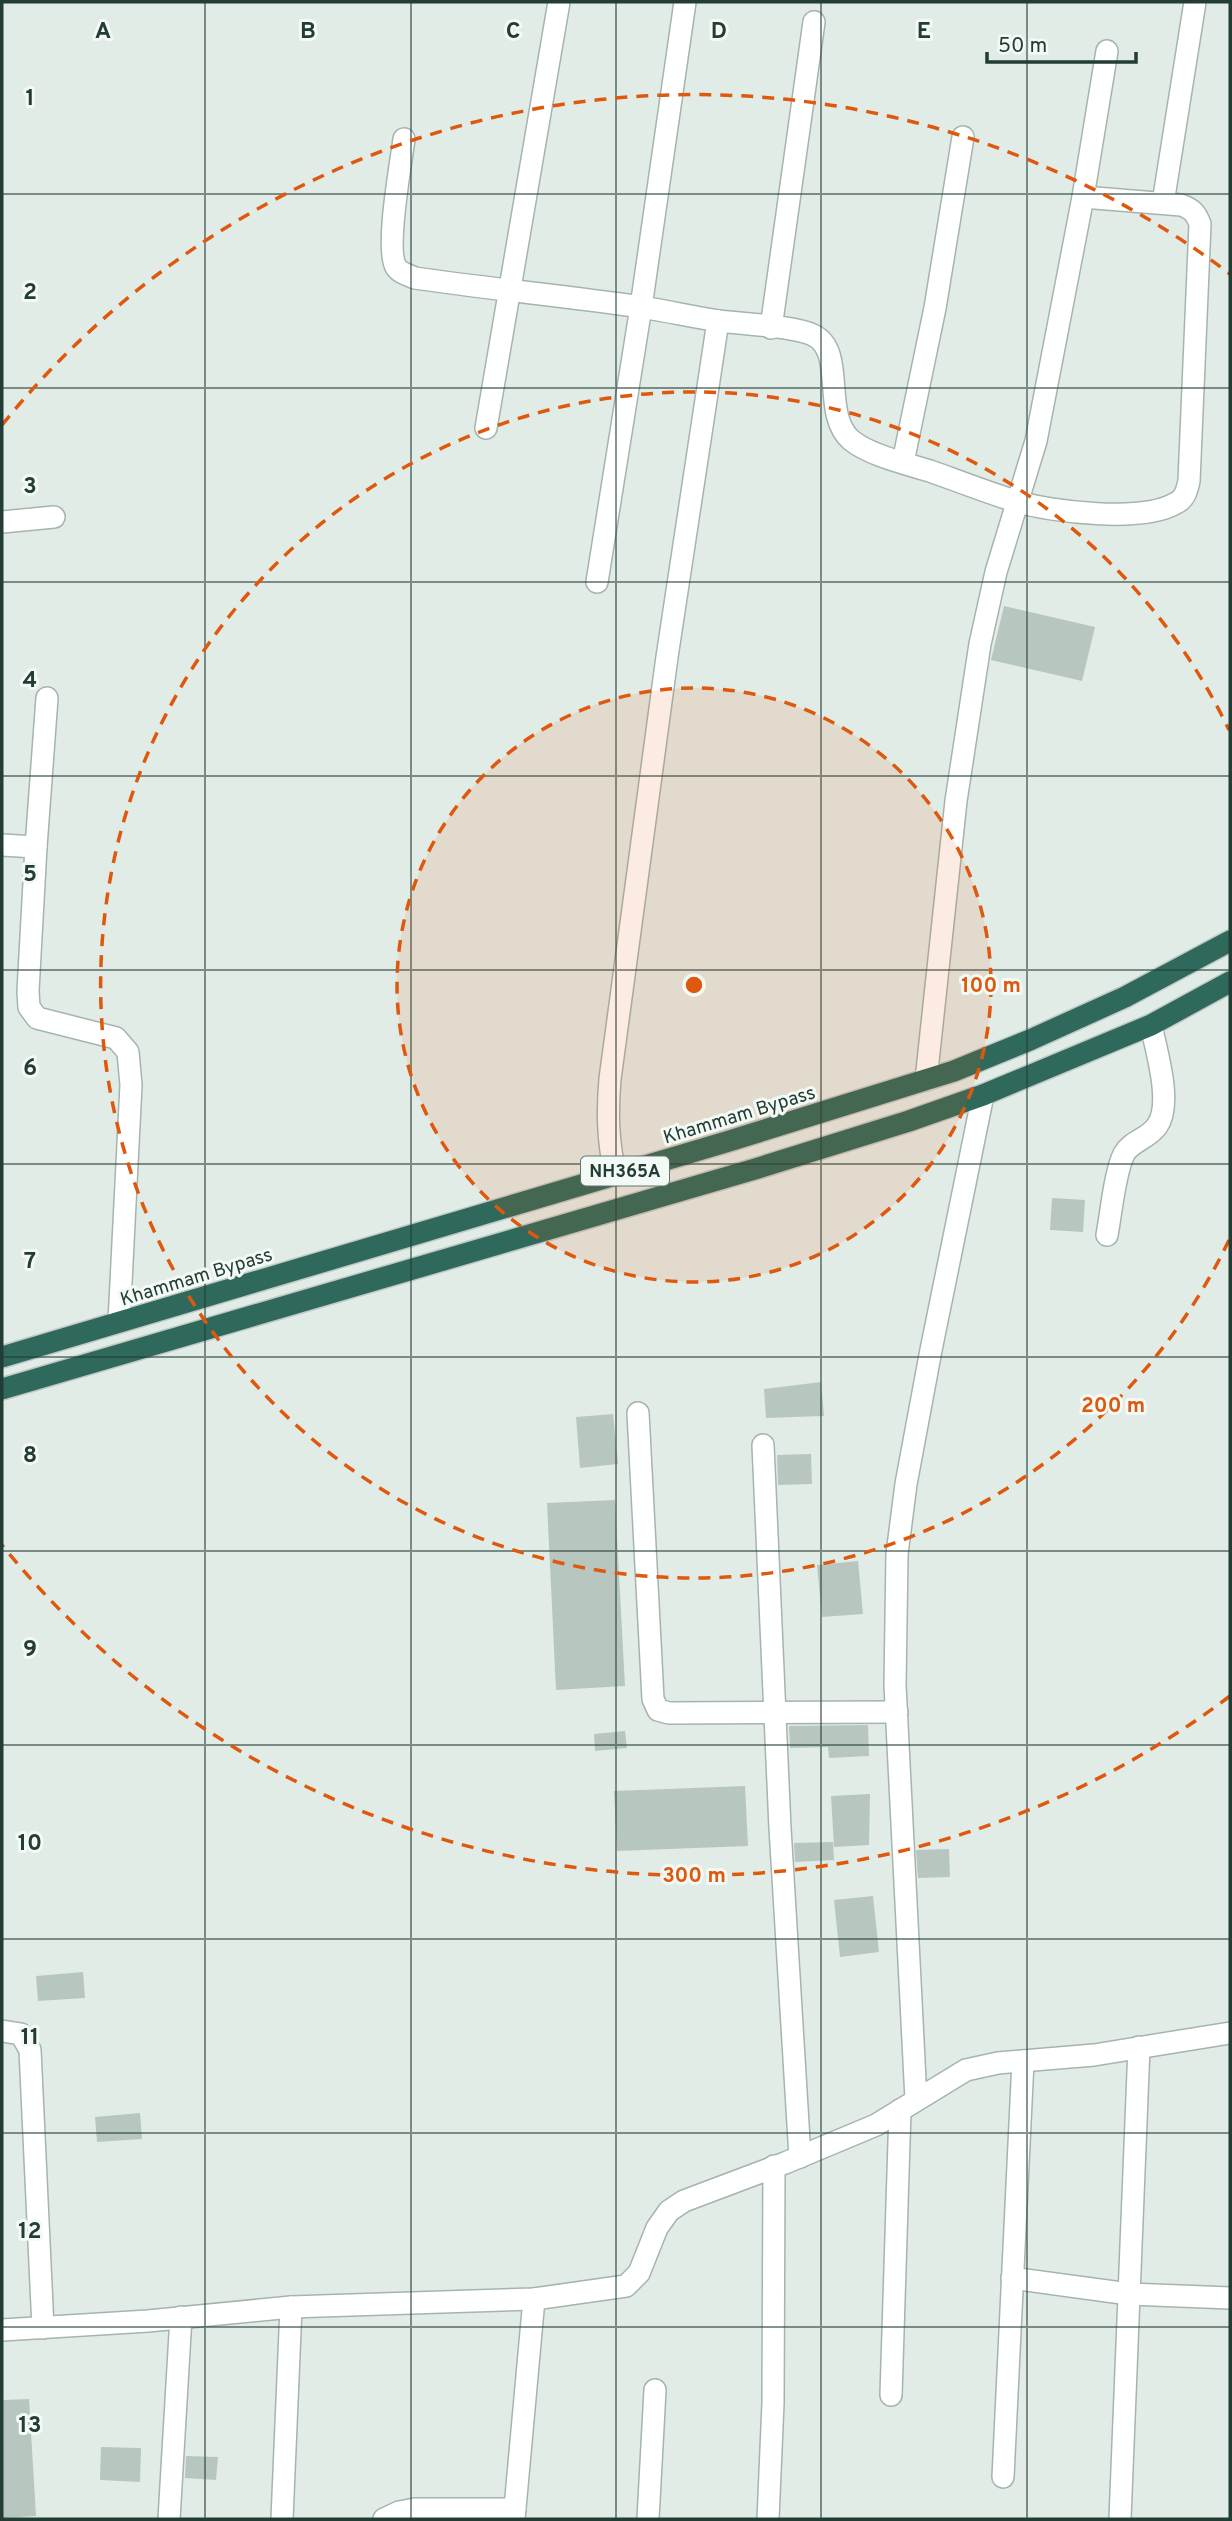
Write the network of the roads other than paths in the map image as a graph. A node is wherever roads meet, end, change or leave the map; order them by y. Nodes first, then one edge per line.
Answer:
1 (559, 2) edge
2 (685, 2) edge
3 (1195, 2) edge
4 (814, 22) dead end
5 (1107, 51) dead end
6 (963, 137) dead end
7 (404, 139) dead end
8 (1083, 197) junction
9 (1163, 203) junction
10 (510, 292) junction
11 (641, 307) junction
12 (718, 321) junction
13 (771, 328) junction
14 (486, 428) dead end
15 (903, 462) junction
16 (1017, 502) junction
17 (54, 517) dead end
18 (2, 522) edge
19 (597, 582) dead end
20 (47, 698) dead end
21 (2, 845) edge
22 (36, 847) junction
23 (1230, 941) edge
24 (1230, 982) edge
25 (1150, 1025) junction
26 (926, 1080) junction
27 (983, 1095) junction
28 (726, 1142) junction
29 (615, 1174) junction
30 (737, 1175) junction
31 (1107, 1235) dead end
32 (119, 1322) junction
33 (2, 1357) edge
34 (2, 1389) edge
35 (638, 1413) dead end
36 (763, 1445) dead end
37 (775, 1712) junction
38 (897, 1712) junction
39 (2, 2031) edge
40 (1230, 2033) edge
41 (1139, 2048) junction
42 (1023, 2061) junction
43 (908, 2105) junction
44 (800, 2157) junction
45 (774, 2166) junction
46 (1012, 2278) junction
47 (1129, 2294) junction
48 (1230, 2298) edge
49 (534, 2299) junction
50 (275, 2309) junction
51 (181, 2317) junction
52 (43, 2328) junction
53 (2, 2330) edge
54 (655, 2390) dead end
55 (891, 2395) dead end
56 (1003, 2477) dead end
57 (515, 2514) edge
58 (169, 2519) edge
59 (282, 2519) edge
60 (384, 2519) edge
61 (648, 2519) edge
62 (768, 2519) edge
63 (1120, 2519) edge

1 - 10 street
2 - 11 street
3 - 9 street
4 - 13 street
5 - 8 street
6 - 15 street
7 - 10 street
8 - 9 street
8 - 16 street
9 - 16 street
10 - 11 street
10 - 14 street
11 - 12 street
11 - 19 street
12 - 13 street
12 - 29 street
13 - 15 street
15 - 16 street
16 - 26 street
17 - 18 street
20 - 22 street
21 - 22 street
22 - 32 street
23 - 26 highway, Khammam Bypass / NH365A
24 - 25 highway, NH365A
25 - 27 highway, NH365A
25 - 31 street
26 - 28 highway, Khammam Bypass / NH365A
27 - 30 highway, NH365A
27 - 38 street
28 - 29 highway, Khammam Bypass / NH365A
28 - 30 highway
29 - 32 highway, Khammam Bypass / NH365A
30 - 34 highway, NH365A
32 - 33 highway, Khammam Bypass / NH365A
35 - 37 street
36 - 37 street
37 - 38 street
37 - 44 street
38 - 43 street
39 - 52 street
40 - 41 street
41 - 42 street
41 - 47 street
42 - 43 street
42 - 46 street
43 - 44 street
43 - 55 street
44 - 45 street
45 - 49 street
45 - 62 street
46 - 47 street
46 - 56 street
47 - 48 street
47 - 63 street
49 - 50 street
49 - 57 street
50 - 51 street
50 - 59 street
51 - 52 street
51 - 58 street
52 - 53 street
54 - 61 street
57 - 60 street

